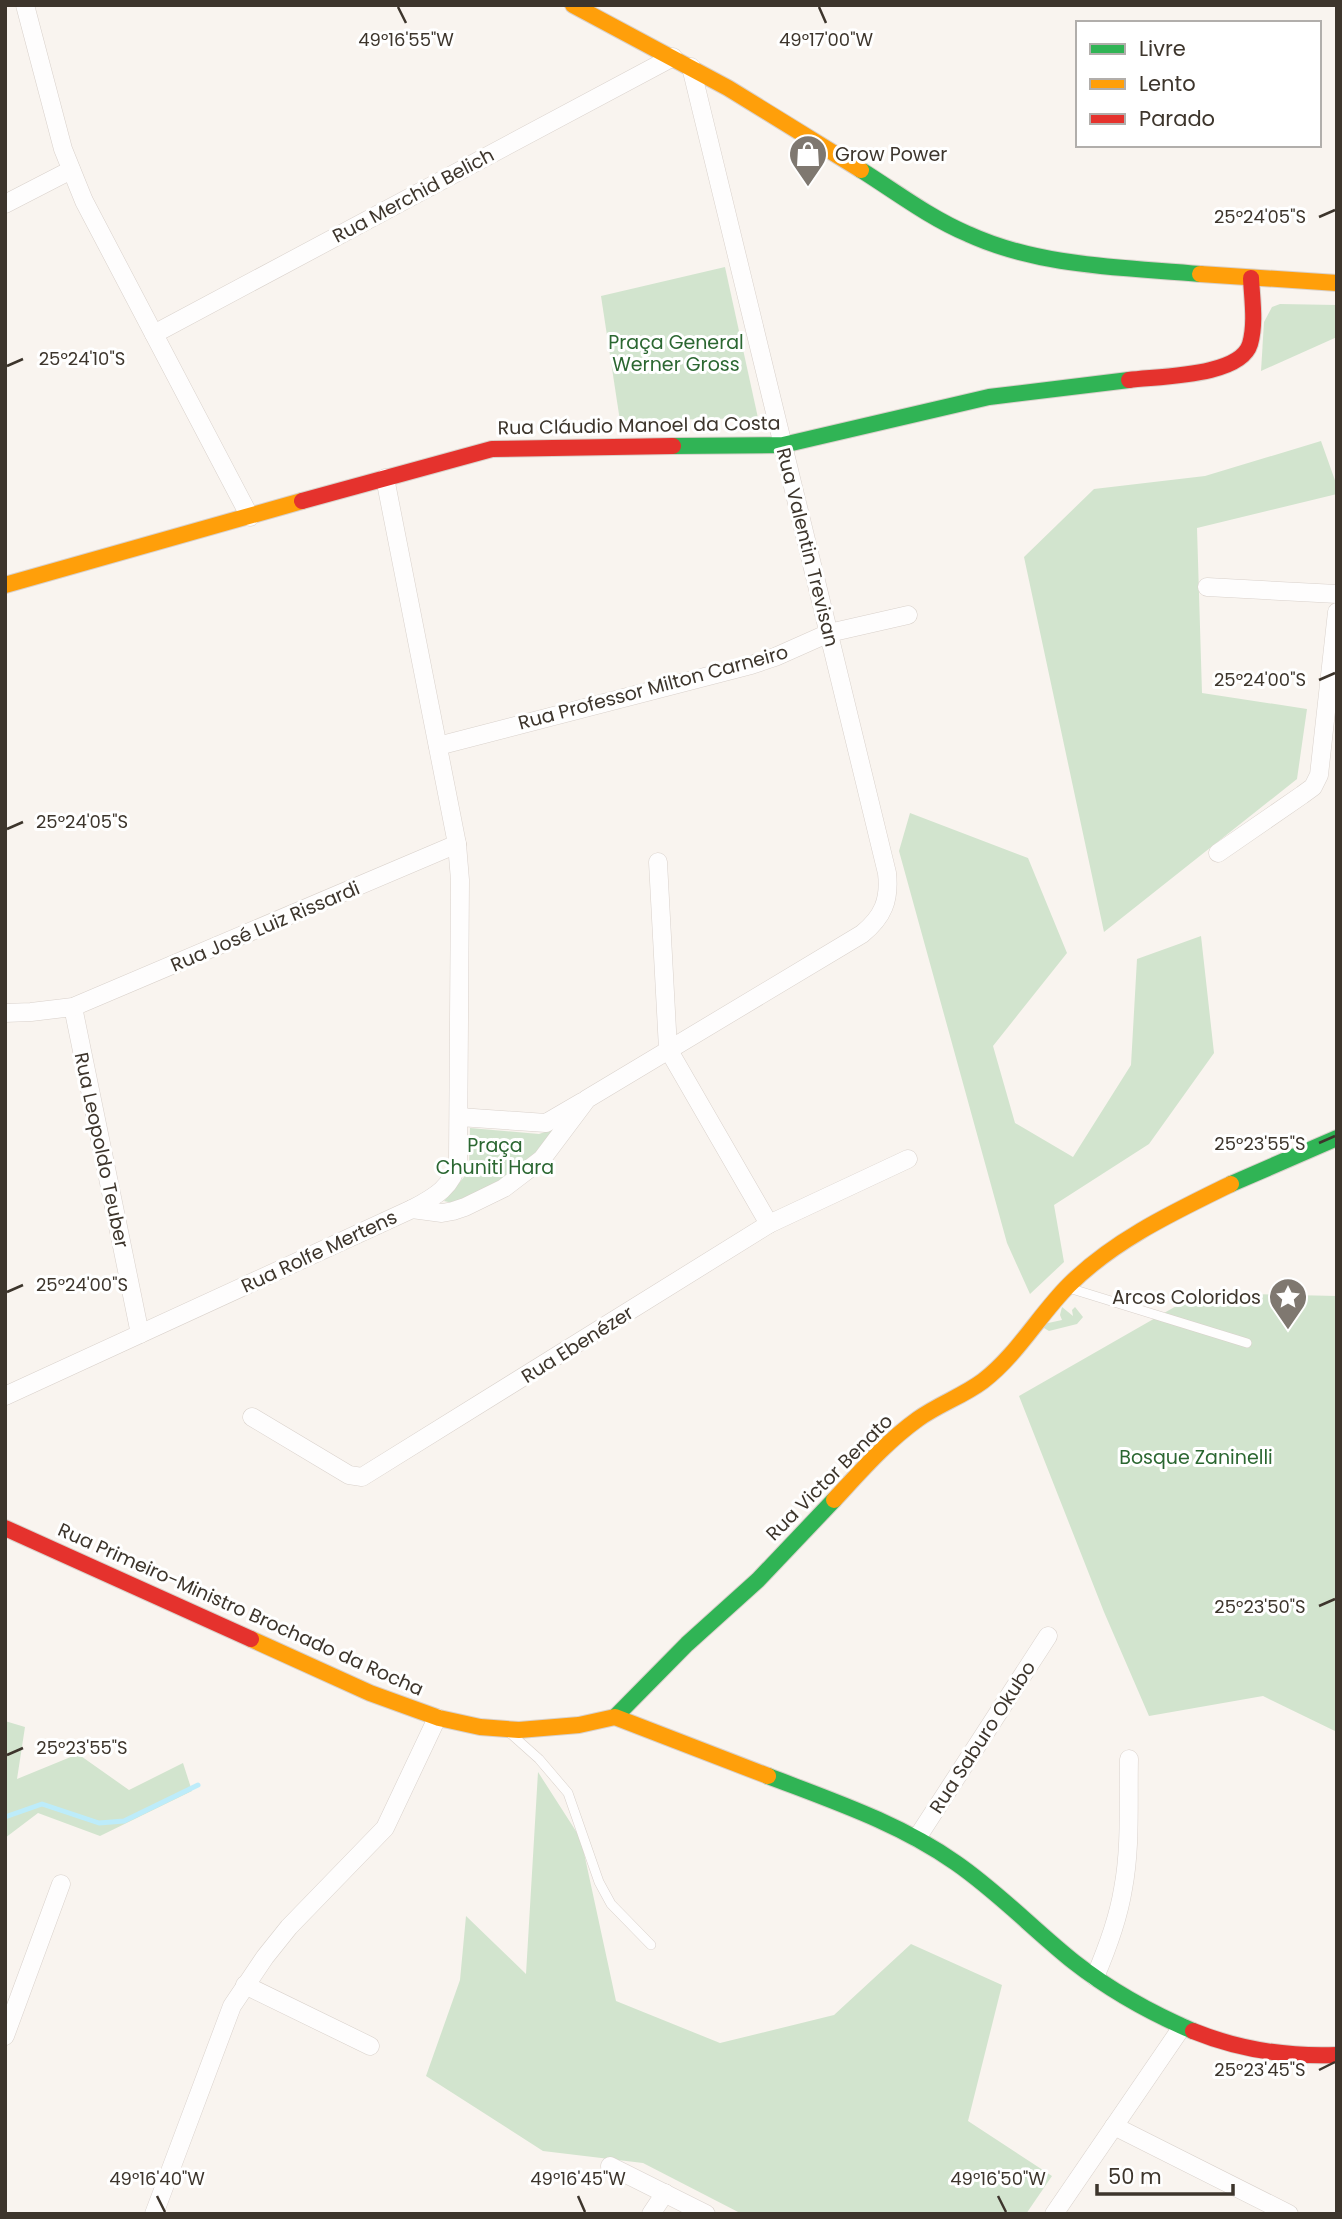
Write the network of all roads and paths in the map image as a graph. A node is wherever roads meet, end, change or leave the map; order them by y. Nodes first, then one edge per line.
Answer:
1 (25, 5) edge
2 (573, 5) edge
3 (673, 57) junction
4 (691, 67) junction
5 (71, 170) junction
6 (5, 204) edge
7 (1251, 278) junction
8 (1337, 283) edge
9 (154, 334) junction
10 (783, 445) junction
11 (385, 478) junction
12 (250, 517) junction
13 (5, 585) edge
14 (1208, 587) dead end
15 (1337, 594) edge
16 (1337, 612) edge
17 (908, 615) dead end
18 (829, 633) junction
19 (438, 746) junction
20 (457, 844) junction
21 (1218, 853) dead end
22 (658, 862) dead end
23 (887, 905) joint
24 (73, 1007) junction
25 (5, 1013) edge
26 (668, 1049) junction
27 (587, 1099) junction
28 (459, 1116) junction
29 (1337, 1138) edge
30 (908, 1159) dead end
31 (412, 1209) junction
32 (769, 1224) junction
33 (1067, 1287) junction
34 (141, 1334) junction
35 (1247, 1343) dead end
36 (5, 1396) edge
37 (252, 1417) dead end
38 (5, 1528) edge
39 (1048, 1636) dead end
40 (614, 1717) junction
41 (438, 1718) junction
42 (505, 1729) junction
43 (1129, 1759) dead end
44 (917, 1838) junction
45 (61, 1884) dead end
46 (651, 1945) dead end
47 (1095, 1978) junction
48 (244, 1985) junction
49 (1182, 2027) junction
50 (5, 2036) edge
51 (370, 2046) dead end
52 (1337, 2055) edge
53 (1114, 2126) junction
54 (610, 2166) dead end
55 (665, 2193) junction
56 (154, 2214) edge
57 (651, 2214) edge
58 (706, 2214) edge
59 (1054, 2214) edge
60 (1289, 2214) edge

1 - 5 street
2 - 3 street
3 - 4 street
3 - 9 street, Rua Merchid Belich
4 - 7 street
4 - 10 street, Rua Valentin Trevisan
5 - 6 street
5 - 9 street
7 - 8 street
7 - 10 street, Rua Cláudio Manoel da Costa
9 - 12 street
10 - 11 street, Rua Cláudio Manoel da Costa
10 - 18 street, Rua Valentin Trevisan
11 - 12 street, Rua Cláudio Manoel da Costa
11 - 19 street
12 - 13 street, Rua Cláudio Manoel da Costa
14 - 15 street
16 - 21 street
17 - 18 street, Rua Professor Milton Carneiro
18 - 19 street, Rua Professor Milton Carneiro
18 - 23 street, Rua Valentin Trevisan
19 - 20 street
20 - 24 street, Rua José Luiz Rissardi
20 - 28 street
22 - 26 street
23 - 26 street, Rua Rolfe Mertens
24 - 25 street, Rua José Luiz Rissardi
24 - 34 street, Rua Leopoldo Teuber
26 - 27 street, Rua Rolfe Mertens
26 - 32 street
27 - 28 street
27 - 31 street, Rua Rolfe Mertens
28 - 31 street
29 - 33 street, Rua Victor Benato
30 - 32 street, Rua Ebenézer
31 - 34 street, Rua Rolfe Mertens
32 - 37 street, Rua Ebenézer
33 - 35 lane
33 - 40 street, Rua Victor Benato
34 - 36 street, Rua Rolfe Mertens
38 - 41 street, Rua Primeiro-Ministro Brochado da Rocha
39 - 44 street, Rua Saburo Okubo
40 - 42 street, Rua Primeiro-Ministro Brochado da Rocha
40 - 44 street
41 - 42 street, Rua Primeiro-Ministro Brochado da Rocha
41 - 48 street
42 - 46 lane
43 - 47 street
44 - 47 street
45 - 50 street
47 - 49 street
48 - 51 street
48 - 56 street
49 - 52 street
49 - 53 street
53 - 59 street
53 - 60 street
54 - 55 street
55 - 57 street
55 - 58 street

